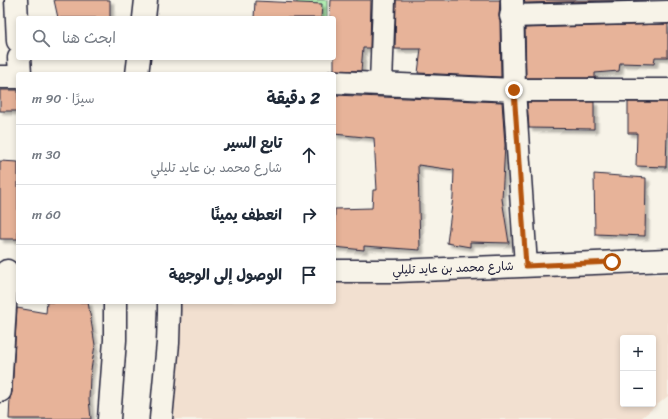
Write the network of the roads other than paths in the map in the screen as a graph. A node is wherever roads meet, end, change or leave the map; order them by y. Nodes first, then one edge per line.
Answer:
1 (16, 0) edge
2 (146, 0) edge
3 (384, 0) edge
4 (512, 8) edge
5 (668, 12) edge
6 (17, 16) edge
7 (144, 16) edge
8 (19, 60) edge
9 (139, 60) edge
10 (20, 72) edge
11 (137, 72) edge
12 (0, 77) edge
13 (16, 78) edge
14 (336, 82) edge
15 (381, 84) junction
16 (514, 90) junction
17 (668, 90) edge
18 (668, 260) edge
19 (526, 266) junction
20 (8, 271) edge
21 (336, 271) edge
22 (115, 304) edge
23 (168, 304) edge
24 (0, 391) edge
25 (109, 419) edge
26 (160, 419) edge

1 - 6 street
2 - 7 street
3 - 15 street
4 - 5 street
4 - 16 street
8 - 10 street
9 - 11 street
12 - 13 street
14 - 15 street
15 - 16 street
16 - 17 street
16 - 19 street
18 - 19 street, شارع محمد بن عايد تليلي
19 - 21 street, شارع محمد بن عايد تليلي
20 - 24 street
22 - 25 street
23 - 26 street

